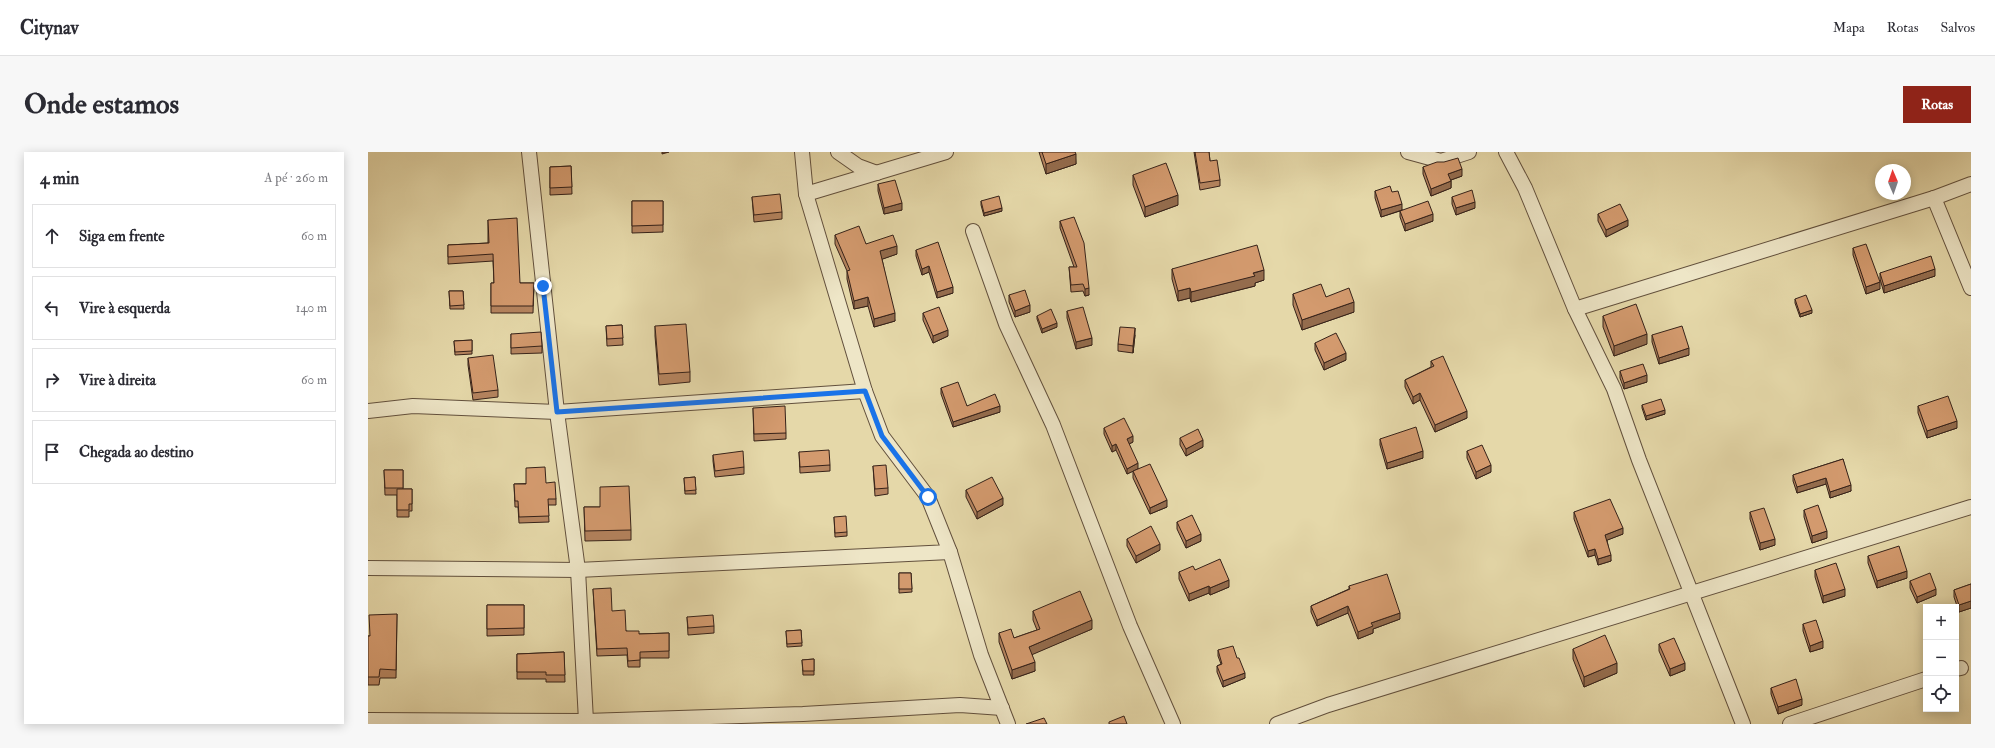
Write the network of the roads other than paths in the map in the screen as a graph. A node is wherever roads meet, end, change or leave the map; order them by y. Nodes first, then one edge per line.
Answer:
1 (529, 152) edge
2 (802, 152) edge
3 (838, 152) edge
4 (946, 152) edge
5 (1408, 152) edge
6 (1469, 152) edge
7 (1506, 152) edge
8 (1440, 156) edge
9 (877, 173) junction
10 (1971, 184) edge
11 (806, 194) junction
12 (1934, 198) junction
13 (973, 231) dead end
14 (1971, 288) edge
15 (1575, 310) junction
16 (865, 391) junction
17 (368, 411) edge
18 (557, 412) junction
19 (1971, 507) edge
20 (950, 552) junction
21 (368, 568) edge
22 (578, 570) junction
23 (1692, 593) junction
24 (1923, 680) edge
25 (1002, 708) junction
26 (368, 720) edge
27 (586, 721) junction
28 (1008, 724) edge
29 (1173, 724) edge
30 (1277, 724) edge
31 (1744, 724) edge
32 (1790, 724) edge

1 - 18 street
2 - 11 street
3 - 9 street
4 - 9 street
5 - 8 street
6 - 8 street
7 - 15 street
9 - 11 street
10 - 12 street
11 - 16 street
12 - 14 street
12 - 15 street
13 - 29 street
15 - 23 street
16 - 18 street
16 - 20 street
17 - 18 street
18 - 22 street
19 - 23 street
20 - 22 street
20 - 25 street
21 - 22 street
22 - 27 street
23 - 30 street
23 - 31 street
24 - 32 street
25 - 27 street
25 - 28 street
26 - 27 street

